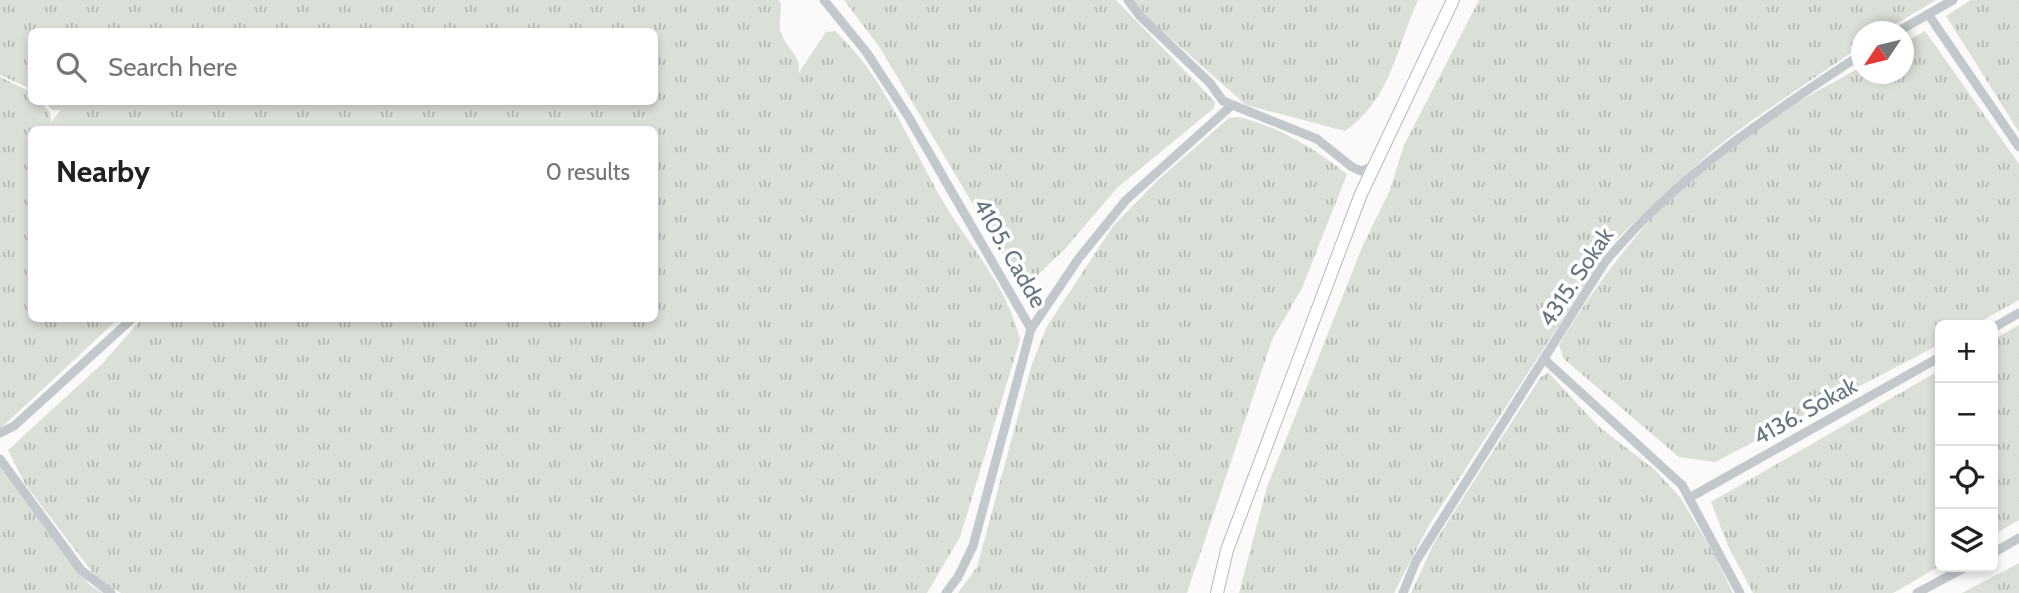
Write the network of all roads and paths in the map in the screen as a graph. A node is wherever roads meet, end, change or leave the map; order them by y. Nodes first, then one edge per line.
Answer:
1 (824, 0) edge
2 (1128, 0) edge
3 (1453, 0) edge
4 (1953, 0) edge
5 (1928, 14) junction
6 (1914, 22) edge
7 (1851, 61) edge
8 (1231, 106) junction
9 (2019, 147) edge
10 (1376, 165) junction
11 (2019, 313) edge
12 (128, 322) edge
13 (1998, 325) edge
14 (1031, 329) junction
15 (1544, 359) junction
16 (1935, 360) edge
17 (0, 433) edge
18 (0, 459) edge
19 (1689, 498) junction
20 (2019, 538) edge
21 (1998, 550) edge
22 (1957, 572) edge
23 (111, 593) edge
24 (946, 593) edge
25 (1217, 593) edge
26 (1403, 593) edge
27 (1740, 593) edge
28 (1917, 593) edge

1 - 14 street, 4105. Cadde
2 - 8 street
3 - 10 street
4 - 5 street
5 - 6 street
5 - 9 street
7 - 15 street, 4315. Sokak
8 - 10 street
8 - 14 street
10 - 25 street
11 - 13 street
12 - 17 street
14 - 24 street, 4105. Cadde
15 - 19 street
15 - 26 street, 4315. Sokak
16 - 19 street, 4136. Sokak
18 - 23 street
19 - 27 street
20 - 21 street
22 - 28 street

